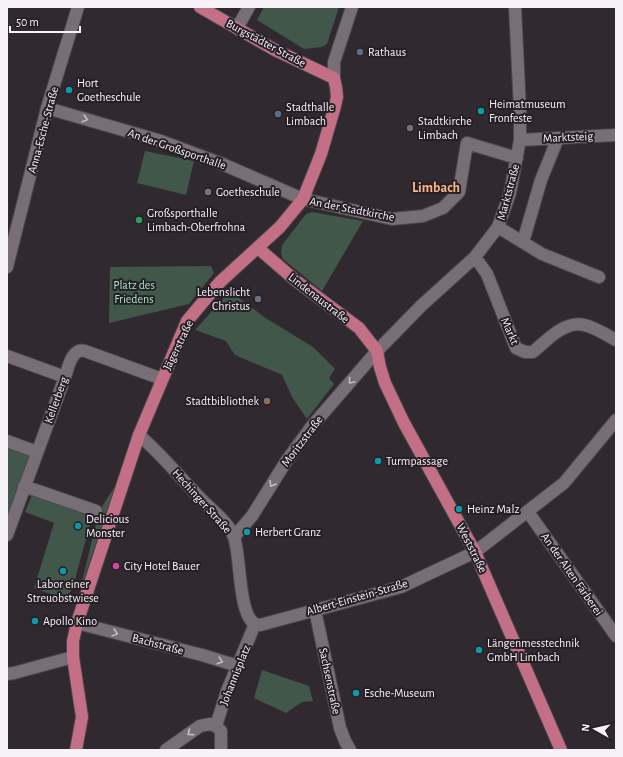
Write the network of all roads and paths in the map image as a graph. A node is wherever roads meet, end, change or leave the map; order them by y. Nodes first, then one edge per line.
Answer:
1 (78, 7) edge
2 (200, 7) edge
3 (248, 7) edge
4 (352, 7) edge
5 (515, 7) edge
6 (237, 28) junction
7 (334, 78) junction
8 (47, 108) junction
9 (616, 134) edge
10 (558, 138) junction
11 (520, 140) junction
12 (517, 158) junction
13 (303, 199) junction
14 (498, 227) junction
15 (523, 242) junction
16 (258, 248) junction
17 (9, 254) edge
18 (475, 257) junction
19 (7, 268) edge
20 (599, 277) dead end
21 (616, 340) edge
22 (377, 351) junction
23 (7, 356) edge
24 (65, 377) junction
25 (162, 379) junction
26 (616, 420) edge
27 (139, 435) junction
28 (7, 441) edge
29 (37, 452) junction
30 (24, 486) junction
31 (96, 511) dead end
32 (528, 512) junction
33 (9, 522) edge
34 (7, 535) edge
35 (234, 536) junction
36 (475, 552) junction
37 (315, 610) junction
38 (77, 623) junction
39 (255, 624) junction
40 (616, 636) edge
41 (73, 657) junction
42 (238, 666) junction
43 (7, 674) edge
44 (216, 726) junction
45 (76, 750) edge
46 (166, 750) edge
47 (221, 750) edge
48 (350, 750) edge
49 (561, 750) edge

1 - 8 street, Anna-Esche-Straße
2 - 6 main road, Burgstädter Straße
3 - 6 street
4 - 7 street
5 - 11 street, Marktstraße
6 - 7 main road, Burgstädter Straße
7 - 13 main road, Jägerstraße
8 -> 13 street, An der Großsporthalle
8 - 17 street, Anna-Esche-Straße
9 - 10 street, Marktsteig
10 - 11 street, Marktsteig
10 - 15 street
11 - 12 street, Marktstraße
12 - 13 street, An der Stadtkirche
12 - 14 street, Marktstraße
13 - 16 main road, Jägerstraße
14 - 15 street
14 - 18 street, Marktstraße
15 - 20 street
16 - 22 main road, Lindenaustraße
16 - 25 main road, Jägerstraße
17 - 19 street, Anna-Esche-Straße
18 - 21 street, Markt
18 - 22 street, Marktstraße
22 -> 35 street, Moritzstraße
22 - 36 main road, Weststraße
23 - 24 street
24 - 25 street, Kellerberg
24 - 29 street, Kellerberg
25 - 27 main road, Jägerstraße
26 - 32 street, Albert-Einstein-Straße
27 - 35 street, Hechinger Straße
27 - 38 main road, Jägerstraße
28 - 29 street
29 - 30 street, Kellerberg
30 - 31 street
30 - 33 street, Kellerberg
32 - 36 street, Albert-Einstein-Straße
32 - 40 street, An der Alten Färberei
33 - 34 street, Kellerberg
35 - 39 street, Hechinger Straße
36 - 37 street, Albert-Einstein-Straße
36 - 49 main road, Weststraße
37 - 39 street, Albert-Einstein-Straße
37 - 48 street, Sachsenstraße
38 - 41 main road, Jägerstraße
38 -> 42 street, Bachstraße
39 - 42 street, Johannisplatz
41 - 43 street
41 - 45 main road, Jägerstraße
42 - 44 street, Johannisplatz
44 -> 46 street
44 - 47 street

